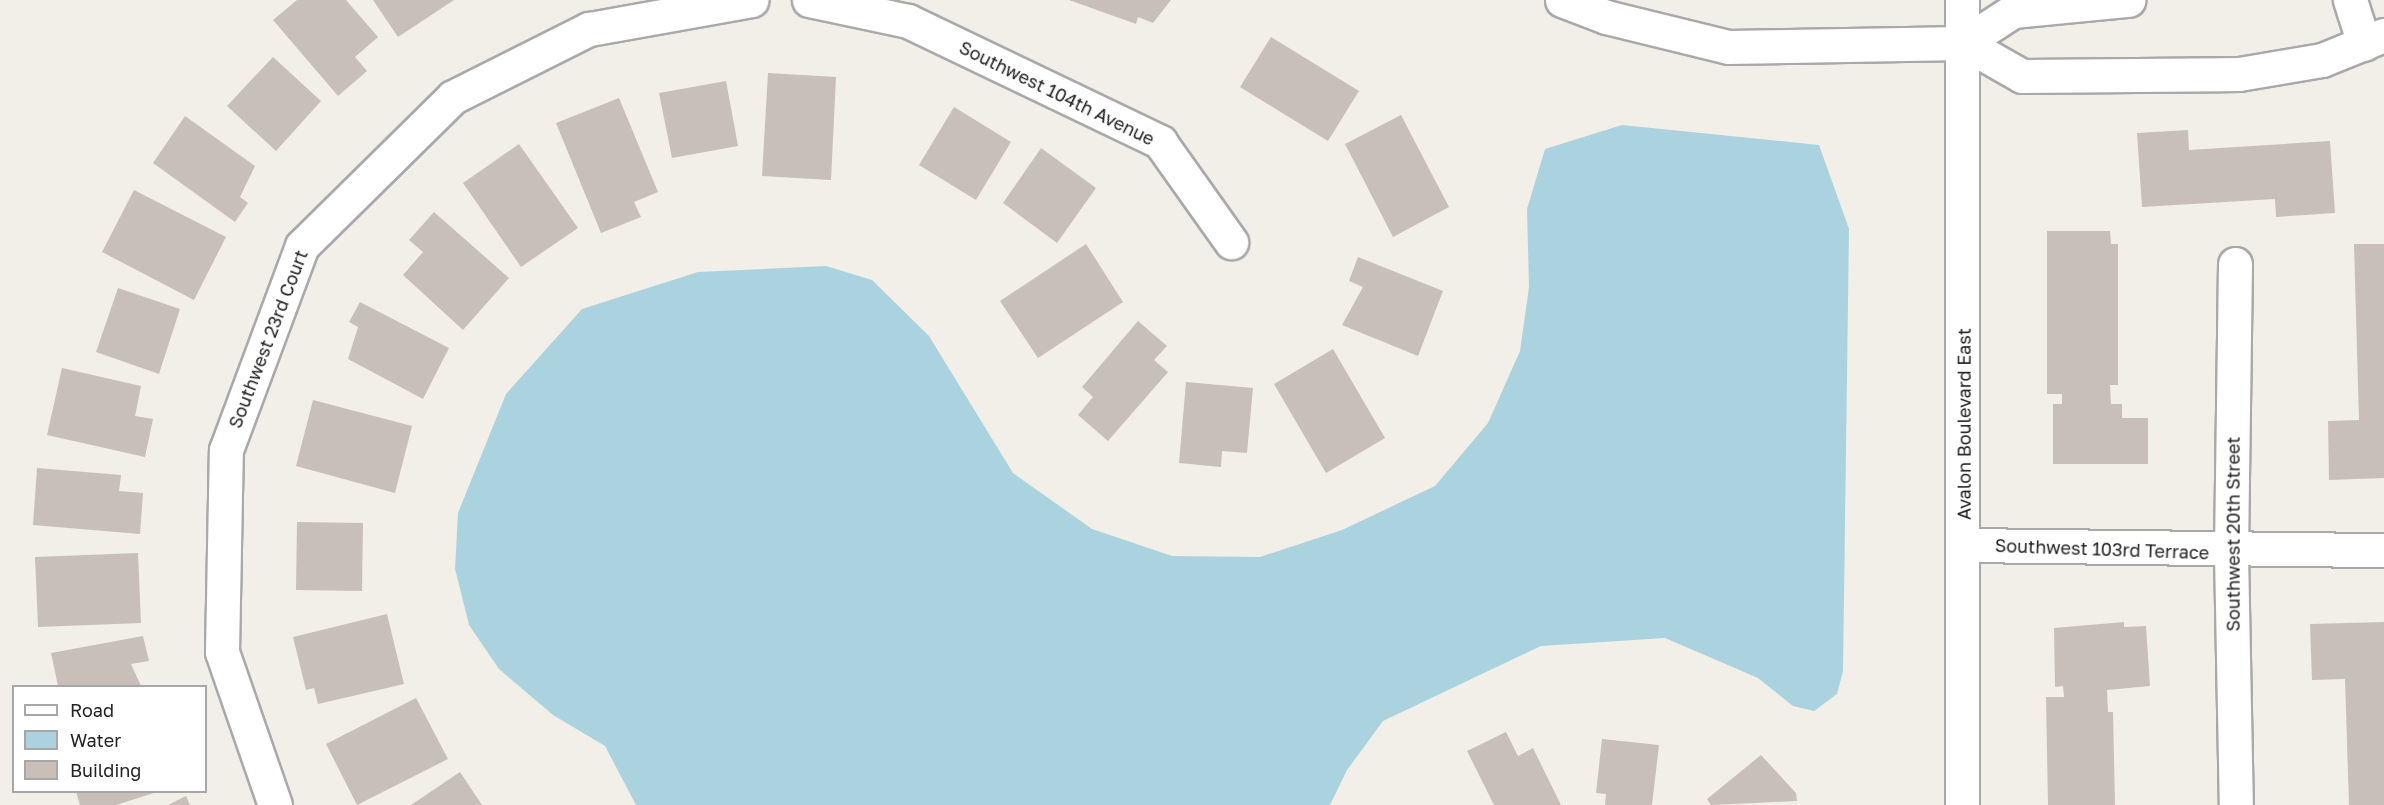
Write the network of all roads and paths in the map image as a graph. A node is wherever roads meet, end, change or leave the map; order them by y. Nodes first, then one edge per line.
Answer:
1 (751, 0) edge
2 (809, 0) edge
3 (1562, 0) edge
4 (1962, 0) edge
5 (2128, 0) edge
6 (2350, 0) edge
7 (910, 10) edge
8 (2374, 39) edge
9 (1964, 43) junction
10 (1231, 242) dead end
11 (2235, 264) dead end
12 (1964, 545) junction
13 (2384, 550) edge
14 (2231, 553) junction
15 (275, 805) edge
16 (1962, 805) edge
17 (2236, 805) edge

1 - 15 street, Southwest 23rd Court
2 - 7 street
3 - 9 street
4 - 9 street, Avalon Boulevard East
5 - 9 street
6 - 8 street
7 - 10 street, Southwest 104th Avenue
8 - 9 street
9 - 12 street, Avalon Boulevard East
11 - 14 street, Southwest 20th Street
12 - 14 street, Southwest 103rd Terrace
12 - 16 street, Avalon Boulevard East
13 - 14 street, Southwest 103rd Terrace
14 - 17 street, Southwest 20th Street

